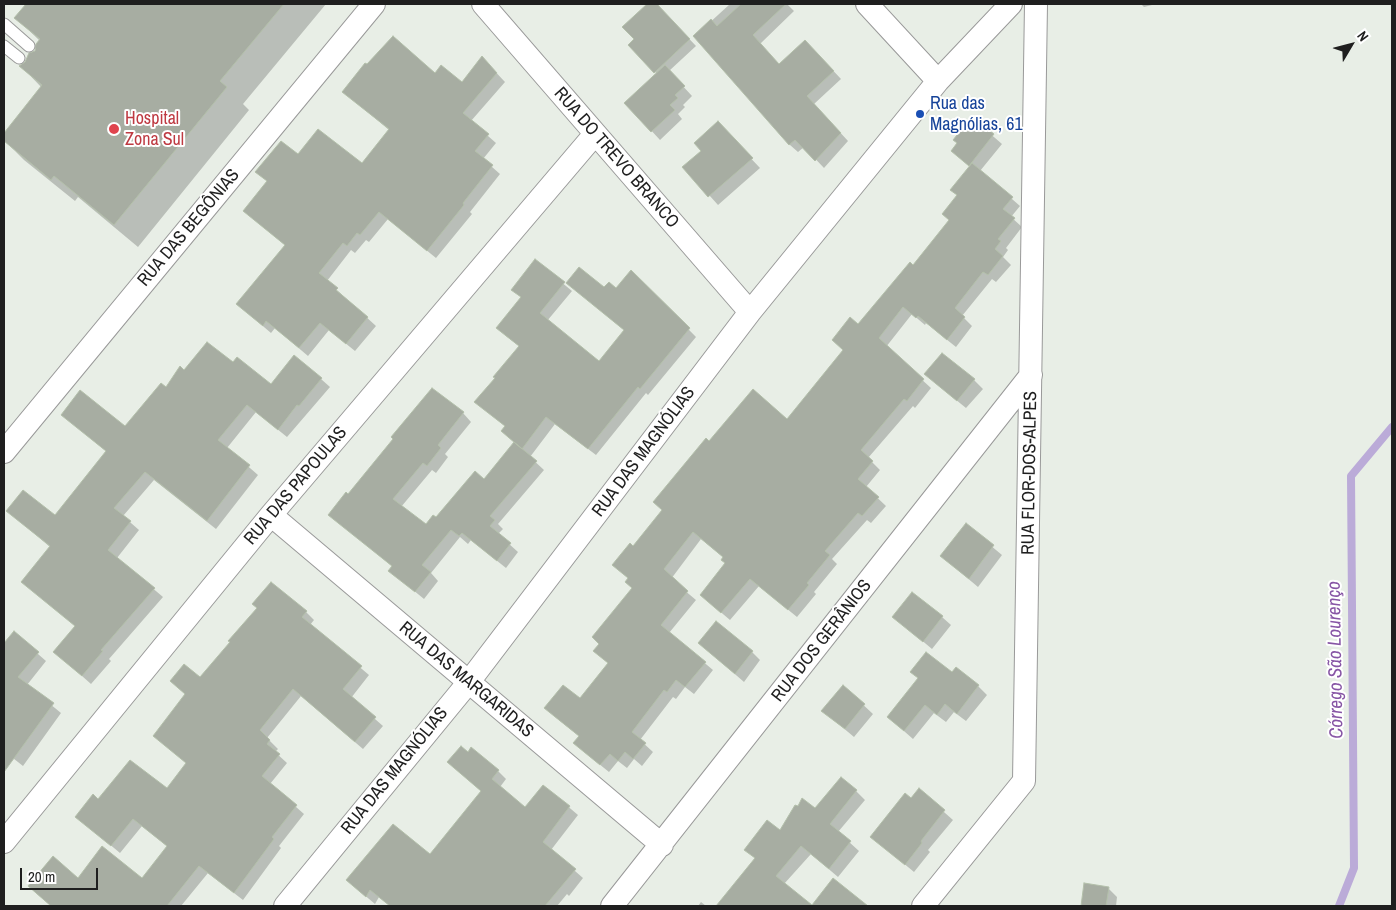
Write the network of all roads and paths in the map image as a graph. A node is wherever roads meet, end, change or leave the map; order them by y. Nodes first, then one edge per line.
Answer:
1 (374, 4) edge
2 (483, 4) edge
3 (867, 4) edge
4 (1011, 4) edge
5 (1036, 4) edge
6 (4, 24) edge
7 (4, 46) edge
8 (29, 46) dead end
9 (19, 58) dead end
10 (938, 81) junction
11 (595, 134) junction
12 (750, 312) junction
13 (1031, 375) junction
14 (4, 452) edge
15 (271, 515) junction
16 (468, 682) junction
17 (4, 842) edge
18 (662, 845) junction
19 (285, 906) edge
20 (612, 906) edge
21 (923, 906) edge

1 - 14 street, RUA DAS BEGÔNIAS
2 - 11 street, RUA DO TREVO BRANCO
3 - 10 street
4 - 10 street, RUA DAS MAGNÓLIAS
5 - 13 street, RUA FLOR-DOS-ALPES
6 - 8 lane
7 - 9 lane
10 - 12 street, RUA DAS MAGNÓLIAS
11 - 12 street, RUA DO TREVO BRANCO
11 - 15 street, RUA DAS PAPOULAS
12 - 16 street, RUA DAS MAGNÓLIAS
13 - 18 street, RUA DOS GERÂNIOS
13 - 21 street, RUA FLOR-DOS-ALPES
15 - 16 street, RUA DAS MARGARIDAS
15 - 17 street, RUA DAS PAPOULAS
16 - 18 street, RUA DAS MARGARIDAS
16 - 19 street, RUA DAS MAGNÓLIAS
18 - 20 street, RUA DOS GERÂNIOS

